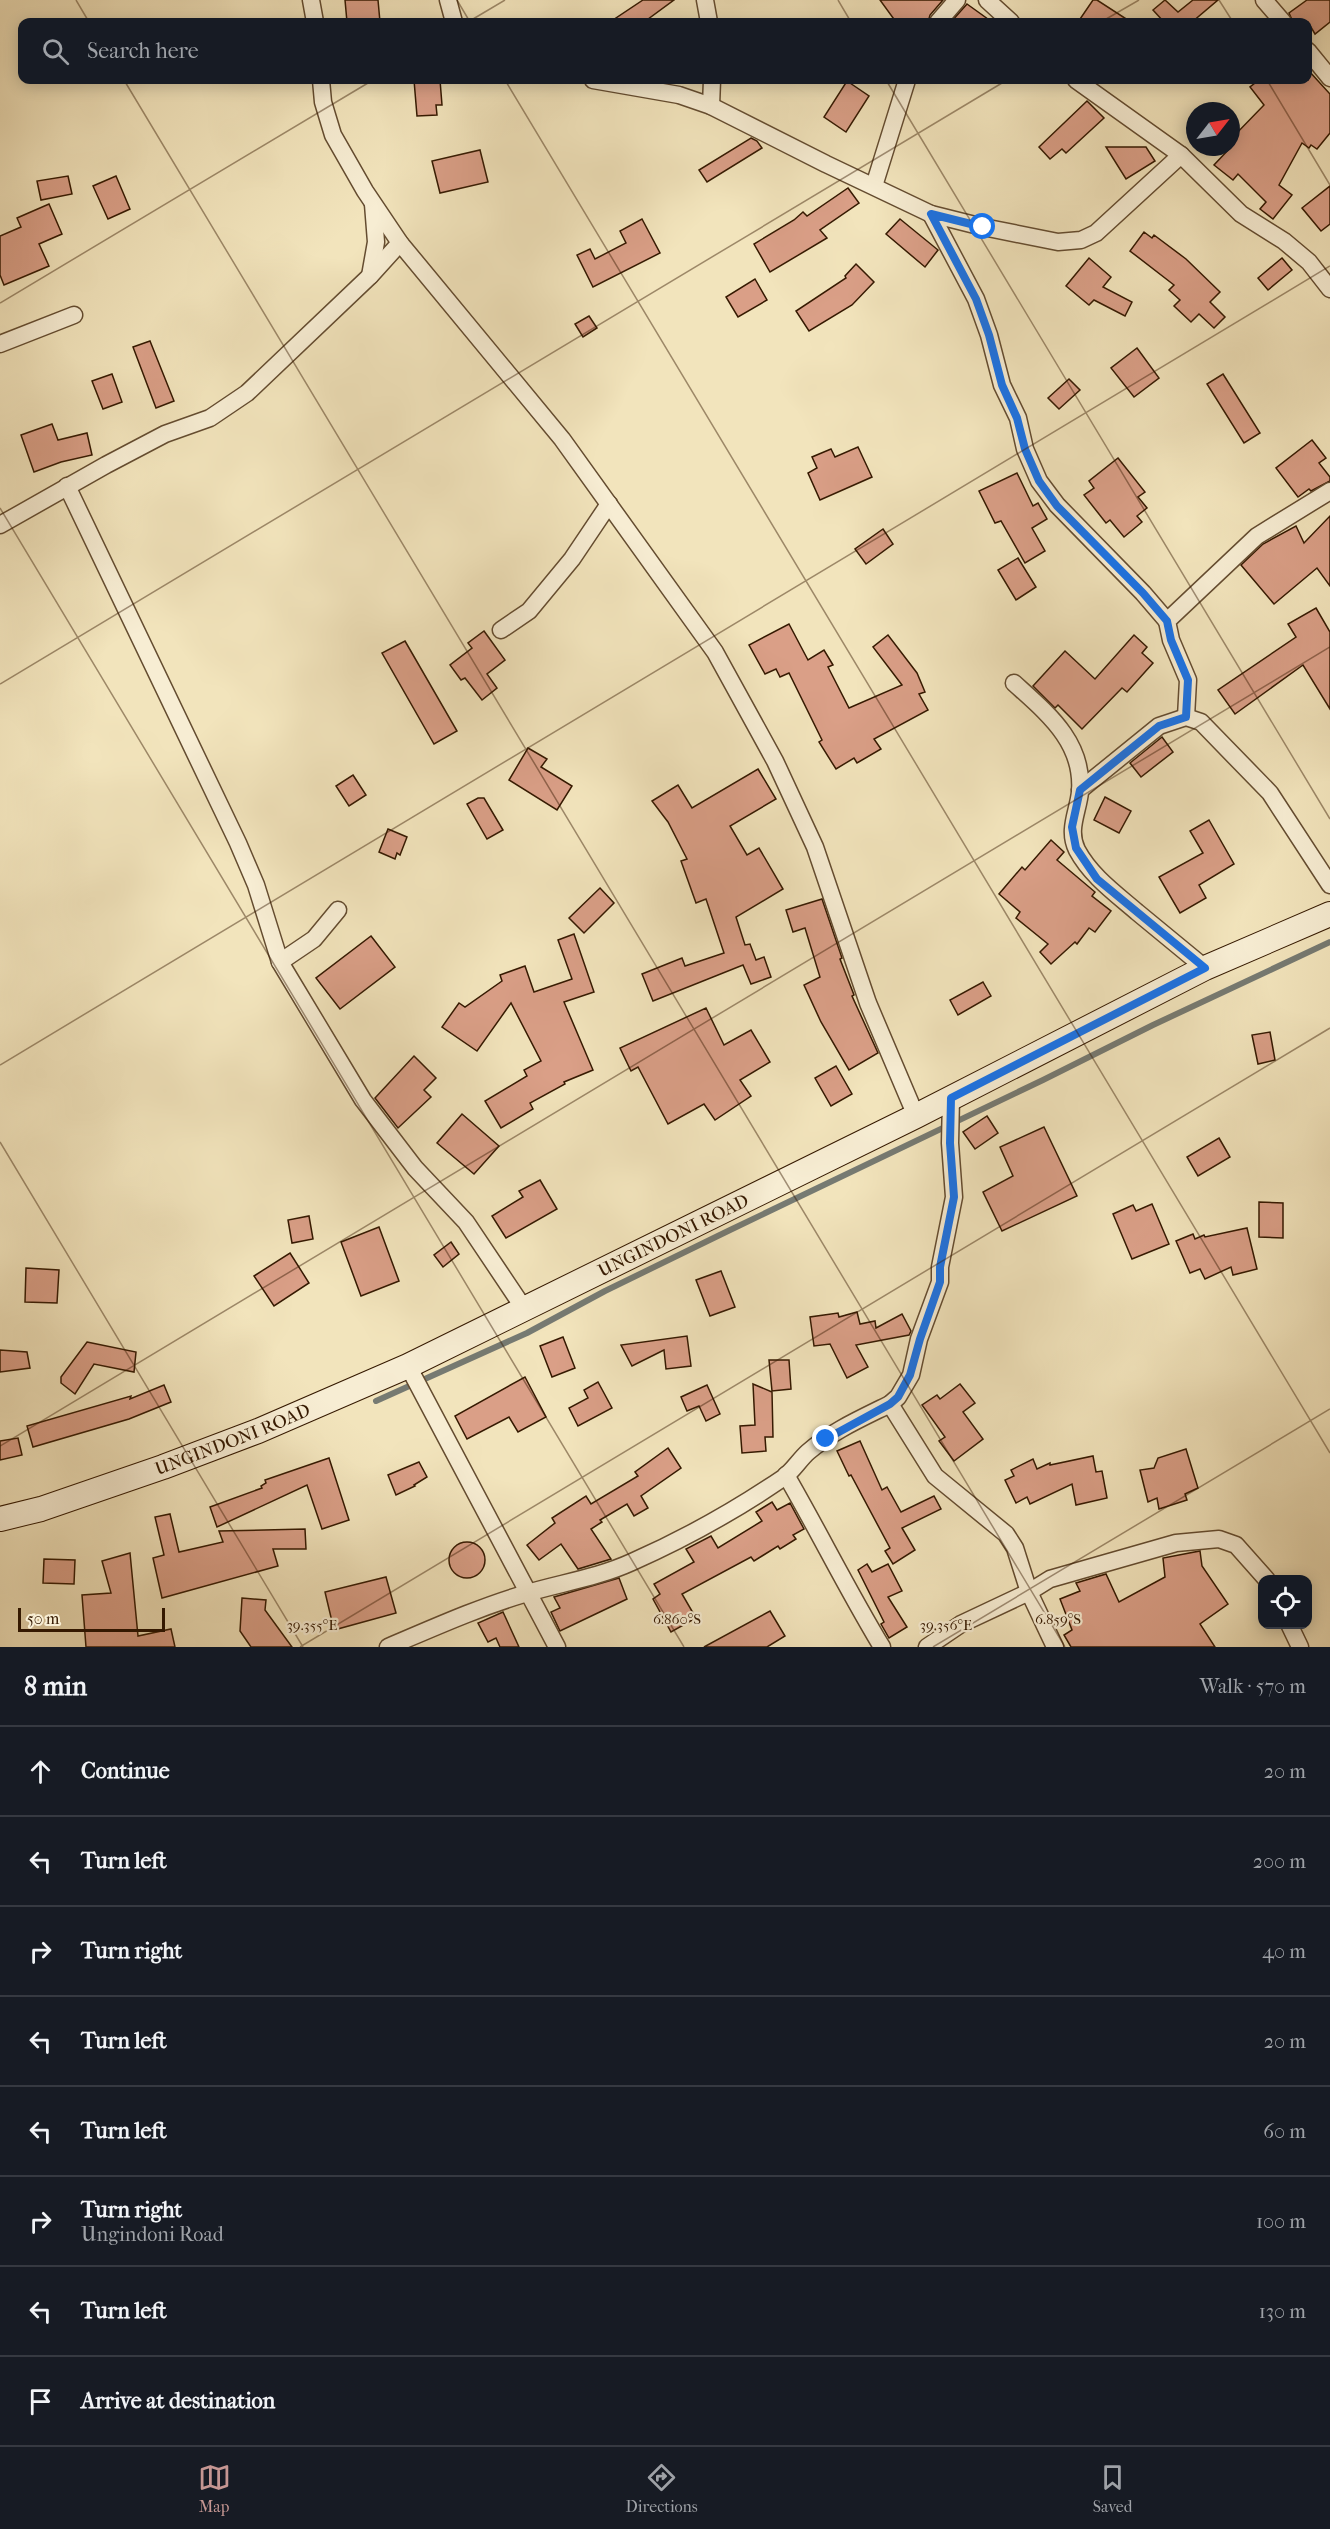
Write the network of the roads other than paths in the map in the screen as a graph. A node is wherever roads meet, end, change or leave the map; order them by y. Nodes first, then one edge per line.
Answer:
1 (311, 0) edge
2 (448, 0) edge
3 (705, 0) edge
4 (957, 0) edge
5 (987, 0) edge
6 (1264, 0) edge
7 (314, 18) edge
8 (453, 18) edge
9 (708, 18) edge
10 (941, 18) edge
11 (1007, 18) edge
12 (1280, 18) edge
13 (1312, 56) edge
14 (1330, 78) edge
15 (321, 84) edge
16 (617, 84) edge
17 (712, 84) edge
18 (906, 84) edge
19 (1082, 84) edge
20 (711, 106) junction
21 (1181, 155) junction
22 (874, 186) junction
23 (373, 204) junction
24 (931, 214) junction
25 (400, 243) junction
26 (370, 276) junction
27 (1330, 288) edge
28 (74, 315) dead end
29 (0, 344) edge
30 (67, 486) junction
31 (1330, 492) edge
32 (609, 504) junction
33 (0, 525) edge
34 (1167, 621) junction
35 (501, 630) dead end
36 (1014, 683) dead end
37 (1186, 717) junction
38 (1080, 790) junction
39 (1330, 885) edge
40 (338, 910) dead end
41 (1330, 914) edge
42 (280, 962) junction
43 (1205, 968) junction
44 (951, 1098) junction
45 (916, 1116) junction
46 (525, 1310) junction
47 (408, 1366) junction
48 (890, 1404) junction
49 (786, 1475) junction
50 (0, 1519) edge
51 (1263, 1575) edge
52 (1029, 1592) junction
53 (527, 1593) junction
54 (1291, 1629) edge
55 (388, 1647) edge
56 (557, 1647) edge
57 (882, 1647) edge
58 (927, 1647) edge
59 (1055, 1647) edge
60 (1300, 1647) edge

1 - 7 street
2 - 8 street
3 - 9 street
4 - 10 street
5 - 11 street
6 - 12 street
13 - 14 street
15 - 23 street
16 - 20 street
17 - 20 street
18 - 22 street
19 - 21 street
20 - 22 street
21 - 24 street
21 - 27 street
22 - 24 street
23 - 25 street
23 - 26 street
24 - 34 street
25 - 26 street
25 - 32 street
26 - 30 street
28 - 29 street
30 - 33 street
30 - 42 street
31 - 34 street
32 - 35 street
32 - 45 street
34 - 37 street
36 - 38 street
37 - 38 street
37 - 39 street
38 - 43 street
40 - 42 street
41 - 43 main road, UNGINDONI ROAD
42 - 46 street
43 - 44 main road, UNGINDONI ROAD
44 - 45 main road, UNGINDONI ROAD
44 - 48 street
45 - 46 main road, UNGINDONI ROAD
46 - 47 main road, UNGINDONI ROAD
47 - 50 main road, UNGINDONI ROAD
47 - 53 street
48 - 49 street
48 - 52 street
49 - 53 street
49 - 57 street
51 - 52 street
52 - 58 street
52 - 59 street
53 - 55 street
53 - 56 street
54 - 60 street

